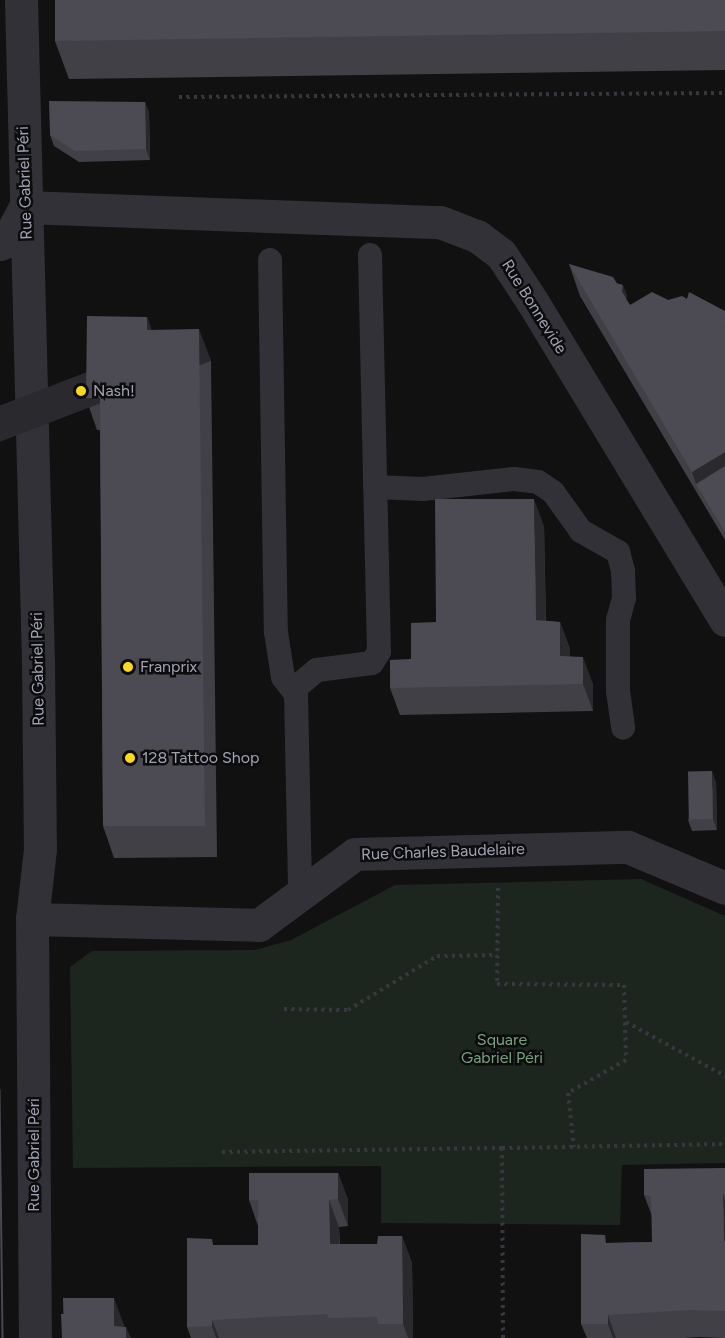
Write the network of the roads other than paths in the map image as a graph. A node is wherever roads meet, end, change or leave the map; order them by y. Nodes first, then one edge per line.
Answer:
1 (21, 0) edge
2 (25, 207) junction
3 (0, 244) edge
4 (370, 255) dead end
5 (270, 260) dead end
6 (375, 487) junction
7 (725, 620) edge
8 (294, 689) junction
9 (623, 728) dead end
10 (725, 888) edge
11 (300, 891) junction
12 (32, 919) junction
13 (35, 1338) edge

1 - 2 street, Rue Gabriel Péri
2 - 3 street
2 - 7 street, Rue Bonnevide
2 - 12 street, Rue Gabriel Péri
4 - 6 lane
5 - 8 lane
6 - 8 lane
6 - 9 lane
8 - 11 lane
10 - 11 street, Rue Charles Baudelaire
11 - 12 street, Rue Charles Baudelaire
12 - 13 street, Rue Gabriel Péri

